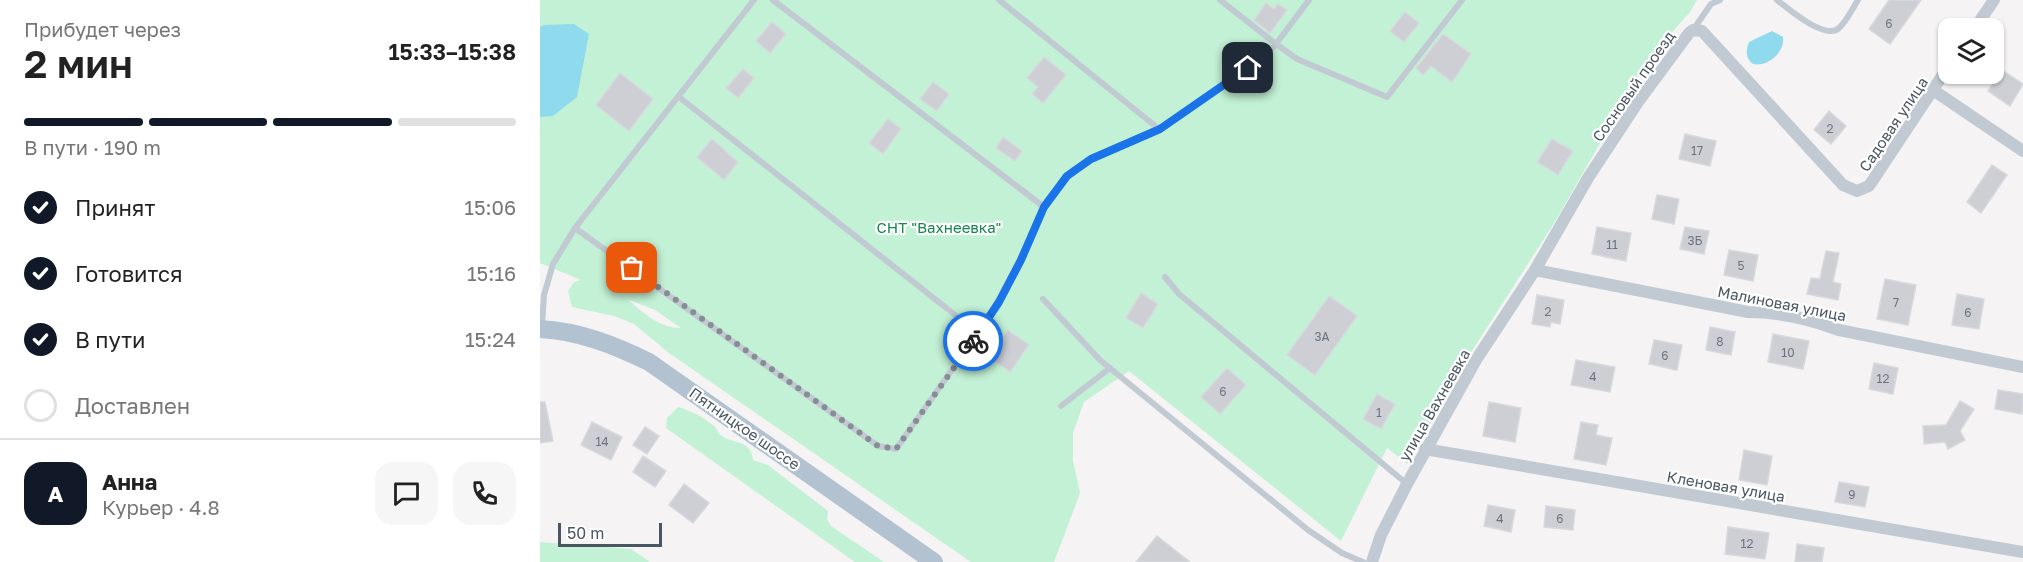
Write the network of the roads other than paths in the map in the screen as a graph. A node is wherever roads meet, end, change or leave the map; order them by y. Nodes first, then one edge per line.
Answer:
1 (754, 0) edge
2 (772, 0) edge
3 (999, 0) edge
4 (1220, 0) edge
5 (1309, 0) edge
6 (1462, 0) edge
7 (1720, 0) edge
8 (1777, 0) edge
9 (1858, 0) edge
10 (1994, 0) edge
11 (1982, 18) edge
12 (1693, 30) junction
13 (1276, 44) junction
14 (1938, 82) edge
15 (1933, 90) junction
16 (679, 97) junction
17 (1160, 129) junction
18 (2023, 151) edge
19 (1857, 191) joint
20 (1044, 207) junction
21 (575, 228) junction
22 (1535, 270) junction
23 (1165, 277) dead end
24 (1043, 299) dead end
25 (541, 329) edge
26 (978, 333) junction
27 (2023, 367) edge
28 (1110, 368) junction
29 (1061, 406) dead end
30 (1425, 449) junction
31 (1407, 483) junction
32 (2023, 552) edge
33 (934, 562) edge
34 (1364, 562) edge
35 (1372, 562) edge

1 - 16 lane
2 - 20 lane
3 - 17 lane
4 - 13 lane
5 - 13 lane
6 - 13 lane
7 - 12 lane
8 - 9 lane
10 - 11 street
12 - 19 street, Сосновый проезд
12 - 22 street, Сосновый проезд
13 - 17 lane
14 - 15 street, Садовая улица
15 - 18 street
15 - 19 street, Садовая улица
16 - 21 lane
16 - 26 lane
17 - 20 lane
20 - 26 lane
21 - 25 lane
21 - 26 lane
22 - 27 street, Малиновая улица
22 - 30 street, улица Вахнеевка
23 - 31 lane
24 - 28 lane
25 - 33 main road, Пятницкое шоссе
28 - 29 lane
28 - 34 lane
30 - 31 street, улица Вахнеевка
30 - 32 street, Кленовая улица
31 - 35 street, улица Вахнеевка

